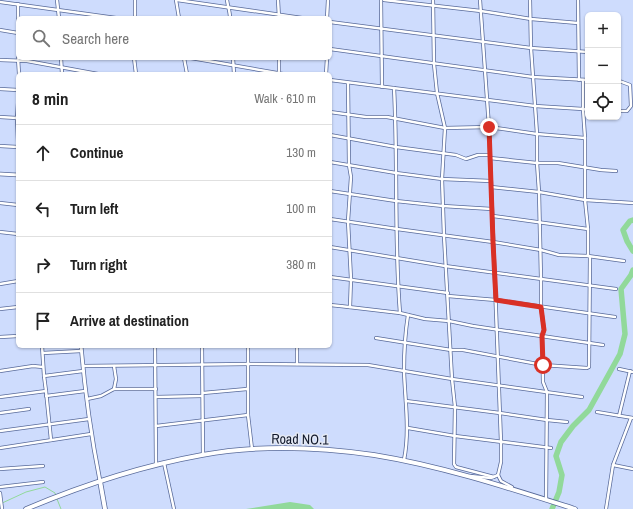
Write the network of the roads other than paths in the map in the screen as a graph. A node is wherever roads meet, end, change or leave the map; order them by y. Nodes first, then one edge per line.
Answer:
1 (57, 0) edge
2 (135, 0) edge
3 (177, 0) edge
4 (227, 0) edge
5 (278, 0) edge
6 (328, 0) edge
7 (383, 0) edge
8 (432, 0) edge
9 (480, 0) edge
10 (530, 0) edge
11 (578, 0) edge
12 (0, 2) edge
13 (18, 4) junction
14 (433, 6) junction
15 (227, 7) junction
16 (58, 10) junction
17 (481, 11) junction
18 (18, 16) edge
19 (59, 16) edge
20 (102, 16) edge
21 (135, 16) edge
22 (179, 16) edge
23 (230, 16) edge
24 (279, 16) edge
25 (327, 16) edge
26 (530, 19) junction
27 (332, 22) edge
28 (578, 23) junction
29 (381, 29) junction
30 (0, 30) edge
31 (16, 33) edge
32 (433, 36) junction
33 (483, 42) junction
34 (531, 48) junction
35 (332, 49) edge
36 (578, 51) junction
37 (585, 52) edge
38 (382, 56) junction
39 (16, 59) edge
40 (0, 60) edge
41 (18, 60) edge
42 (23, 60) edge
43 (61, 60) edge
44 (134, 60) edge
45 (184, 60) edge
46 (203, 60) edge
47 (233, 60) edge
48 (279, 60) edge
49 (327, 60) edge
50 (434, 64) junction
51 (234, 65) junction
52 (61, 67) junction
53 (484, 70) junction
54 (19, 72) edge
55 (62, 72) edge
56 (87, 72) edge
57 (136, 72) edge
58 (187, 72) edge
59 (234, 72) edge
60 (269, 72) edge
61 (279, 72) edge
62 (326, 72) edge
63 (533, 77) junction
64 (332, 80) edge
65 (579, 80) junction
66 (584, 80) joint
67 (348, 82) junction
68 (621, 82) edge
69 (382, 87) junction
70 (394, 88) junction
71 (0, 89) edge
72 (16, 90) edge
73 (437, 93) junction
74 (486, 99) junction
75 (535, 106) junction
76 (583, 109) junction
77 (621, 111) edge
78 (332, 112) edge
79 (348, 114) junction
80 (0, 117) edge
81 (16, 118) edge
82 (396, 119) junction
83 (489, 127) junction
84 (445, 128) junction
85 (537, 134) junction
86 (332, 135) edge
87 (348, 138) junction
88 (585, 138) junction
89 (0, 146) edge
90 (16, 147) edge
91 (396, 147) junction
92 (443, 153) junction
93 (490, 156) junction
94 (332, 162) edge
95 (537, 163) junction
96 (349, 165) junction
97 (585, 168) junction
98 (616, 171) dead end
99 (396, 173) junction
100 (0, 174) edge
101 (16, 175) edge
102 (442, 179) junction
103 (491, 181) junction
104 (491, 187) junction
105 (332, 191) edge
106 (539, 192) junction
107 (351, 193) junction
108 (585, 200) junction
109 (396, 201) junction
110 (0, 203) edge
111 (633, 203) edge
112 (16, 205) edge
113 (443, 206) junction
114 (492, 210) junction
115 (493, 216) junction
116 (332, 219) edge
117 (348, 221) junction
118 (539, 223) junction
119 (397, 229) junction
120 (588, 229) junction
121 (0, 232) edge
122 (16, 234) edge
123 (444, 236) junction
124 (493, 242) junction
125 (332, 247) edge
126 (350, 250) junction
127 (540, 250) junction
128 (589, 256) junction
129 (398, 259) junction
130 (624, 261) dead end
131 (445, 266) junction
132 (495, 274) junction
133 (332, 277) edge
134 (541, 278) junction
135 (351, 279) junction
136 (16, 281) edge
137 (0, 284) edge
138 (397, 286) junction
139 (590, 286) junction
140 (616, 289) dead end
141 (448, 295) junction
142 (496, 300) junction
143 (332, 306) edge
144 (16, 307) edge
145 (350, 307) junction
146 (541, 307) junction
147 (0, 308) edge
148 (590, 313) junction
149 (400, 314) junction
150 (408, 315) junction
151 (615, 317) dead end
152 (449, 321) junction
153 (497, 329) junction
154 (16, 336) edge
155 (542, 336) junction
156 (0, 337) edge
157 (376, 338) dead end
158 (405, 342) junction
159 (590, 343) junction
160 (603, 344) dead end
161 (42, 348) edge
162 (155, 348) edge
163 (202, 348) edge
164 (248, 348) edge
165 (297, 348) edge
166 (450, 350) junction
167 (81, 351) joint
168 (43, 353) junction
169 (498, 358) junction
170 (249, 364) junction
171 (296, 364) junction
172 (203, 365) junction
173 (543, 365) junction
174 (83, 366) junction
175 (114, 366) junction
176 (156, 366) junction
177 (43, 367) junction
178 (619, 369) dead end
179 (0, 371) edge
180 (83, 371) junction
181 (404, 371) junction
182 (631, 371) edge
183 (44, 376) junction
184 (452, 379) junction
185 (499, 385) junction
186 (114, 389) junction
187 (156, 389) junction
188 (247, 389) junction
189 (46, 391) junction
190 (85, 391) junction
191 (547, 392) junction
192 (203, 395) junction
193 (46, 396) junction
194 (0, 397) edge
195 (156, 397) junction
196 (582, 397) dead end
197 (86, 399) junction
198 (406, 401) junction
199 (456, 407) junction
200 (29, 408) dead end
201 (597, 412) dead end
202 (0, 413) edge
203 (500, 413) junction
204 (248, 415) junction
205 (619, 416) junction
206 (632, 418) edge
207 (89, 419) junction
208 (204, 420) junction
209 (547, 420) junction
210 (567, 422) dead end
211 (49, 424) junction
212 (156, 426) junction
213 (408, 428) junction
214 (0, 431) edge
215 (91, 434) junction
216 (455, 436) junction
217 (51, 440) junction
218 (501, 442) junction
219 (0, 448) edge
220 (546, 448) junction
221 (551, 448) dead end
222 (252, 450) junction
223 (203, 455) junction
224 (404, 461) junction
225 (163, 463) junction
226 (156, 464) junction
227 (613, 465) junction
228 (43, 466) dead end
229 (633, 468) edge
230 (0, 469) edge
231 (498, 475) junction
232 (468, 477) junction
233 (494, 477) junction
234 (100, 481) junction
235 (43, 482) dead end
236 (0, 487) edge
237 (518, 491) junction
238 (0, 493) edge
239 (546, 500) junction
240 (2, 509) edge
241 (26, 509) edge
242 (105, 509) edge
243 (174, 509) edge
244 (575, 509) edge
245 (606, 509) edge

1 - 16 street
2 - 21 street
3 - 15 street
3 - 22 street
4 - 15 street
5 - 24 street
6 - 25 street
7 - 14 street
7 - 29 street
8 - 14 street
9 - 17 street
10 - 26 street
11 - 28 street
12 - 13 street
13 - 16 street
13 - 18 street
14 - 17 street
14 - 32 street
15 - 23 street
15 - 24 street
16 - 19 street
16 - 20 street
17 - 26 street
17 - 33 street
26 - 28 street
26 - 34 street
27 - 29 street
28 - 36 street
29 - 32 street
29 - 38 street
30 - 31 street
32 - 33 street
32 - 50 street
33 - 34 street
33 - 53 street
34 - 36 street
34 - 63 street
35 - 38 street
36 - 37 street
36 - 65 street
38 - 50 street
38 - 69 street
39 - 40 street
41 - 54 street
42 - 52 street
43 - 52 street
44 - 57 street
45 - 58 street
46 - 51 street
47 - 51 street
48 - 61 street
49 - 62 street
50 - 53 street
50 - 73 street
51 - 59 street
51 - 60 street
52 - 55 street
52 - 56 street
53 - 63 street
53 - 74 street
63 - 65 street
63 - 75 street
64 - 67 street
65 - 66 street
66 - 76 street
67 - 69 street
67 - 79 street
68 - 77 street
69 - 70 street
70 - 73 street
70 - 82 street
71 - 72 street
73 - 74 street
73 - 84 street
74 - 75 street
74 - 83 street
75 - 76 street
75 - 85 street
76 - 88 street
78 - 79 street
79 - 82 street
79 - 87 street
80 - 81 street
82 - 84 street
82 - 91 street
83 - 84 street
83 - 85 street
83 - 93 street
84 - 92 street
85 - 88 street
85 - 95 street
86 - 87 street
87 - 91 street
87 - 96 street
88 - 97 street
89 - 90 street
91 - 92 street
91 - 99 street
92 - 93 street
92 - 102 street
93 - 95 street
93 - 103 street
94 - 96 street
95 - 97 street
95 - 106 street
96 - 99 street
96 - 107 street
97 - 98 street
97 - 108 street
99 - 102 street
99 - 109 street
100 - 101 street
102 - 103 street
102 - 113 street
103 - 104 street
104 - 106 street
104 - 114 street
105 - 107 street
106 - 108 street
106 - 118 street
107 - 109 street
107 - 117 street
108 - 111 street
108 - 120 street
109 - 113 street
109 - 119 street
110 - 112 street
113 - 114 street
113 - 123 street
114 - 115 street
115 - 118 street
115 - 124 street
116 - 117 street
117 - 119 street
117 - 126 street
118 - 120 street
118 - 127 street
119 - 123 street
119 - 129 street
120 - 128 street
121 - 122 street
123 - 124 street
123 - 131 street
124 - 127 street
124 - 132 street
125 - 126 street
126 - 129 street
126 - 135 street
127 - 128 street
127 - 134 street
128 - 130 street
128 - 139 street
129 - 131 street
129 - 138 street
131 - 132 street
131 - 141 street
132 - 134 street
132 - 142 street
133 - 135 street
134 - 139 street
134 - 146 street
135 - 138 street
135 - 145 street
136 - 137 street
138 - 141 street
138 - 149 street
139 - 140 street
139 - 148 street
141 - 142 street
141 - 152 street
142 - 146 street
142 - 153 street
143 - 145 street
144 - 147 street
145 - 149 street
146 - 148 street
146 - 155 street
148 - 151 street
148 - 159 street
149 - 150 street
150 - 152 street
150 - 158 street
152 - 153 street
152 - 166 street
153 - 155 street
153 - 169 street
154 - 156 street
155 - 159 street
155 - 173 street
157 - 158 street
158 - 166 street
158 - 181 street
159 - 160 street
159 - 173 street
161 - 168 street
162 - 176 street
163 - 172 street
164 - 170 street
165 - 171 street
166 - 169 street
166 - 184 street
167 - 168 street
167 - 174 street
168 - 177 street
169 - 173 street
169 - 185 street
170 - 171 street
170 - 172 street
170 - 188 street
171 - 181 street
172 - 176 street
172 - 192 street
173 - 191 street
174 - 175 street
174 - 180 street
175 - 176 street
175 - 186 street
176 - 187 street
177 - 179 street
177 - 183 street
178 - 182 street
180 - 183 street
180 - 190 street
181 - 184 street
181 - 198 street
182 - 205 street
183 - 189 street
184 - 185 street
184 - 199 street
185 - 191 street
185 - 203 street
186 - 187 street
186 - 197 street
187 - 195 street
188 - 192 street
188 - 204 street
189 - 193 street
189 - 194 street
190 - 193 street
190 - 197 street
191 - 196 street
191 - 209 street
192 - 195 street
192 - 208 street
193 - 211 street
195 - 212 street
197 - 207 street
198 - 199 street
198 - 213 street
199 - 203 street
199 - 216 street
200 - 202 street
201 - 205 street
203 - 209 street
203 - 218 street
204 - 208 street
204 - 222 street
205 - 206 street
206 - 227 street
207 - 211 street
207 - 215 street
208 - 212 street
208 - 223 street
209 - 210 street
209 - 220 street
211 - 214 street
211 - 217 street
212 - 226 street
213 - 216 street
213 - 224 street
215 - 217 street
215 - 234 street
216 - 218 street
216 - 233 street
217 - 219 street
218 - 220 street
218 - 231 street
220 - 221 street
220 - 239 street
222 - 223 highway, Road NO.1
222 - 224 highway, Road NO.1
223 - 225 highway, Road NO.1
224 - 232 highway, Road NO.1
225 - 226 highway, Road NO.1
225 - 243 street
226 - 234 highway, Road NO.1
227 - 229 street
227 - 245 street
228 - 230 street
231 - 233 street
231 - 237 street
232 - 233 street
232 - 237 highway, Road NO.1
234 - 241 highway, Road NO.1
234 - 242 highway
235 - 236 street
237 - 239 highway, Road NO.1
238 - 240 street
239 - 244 highway, Road NO.1

